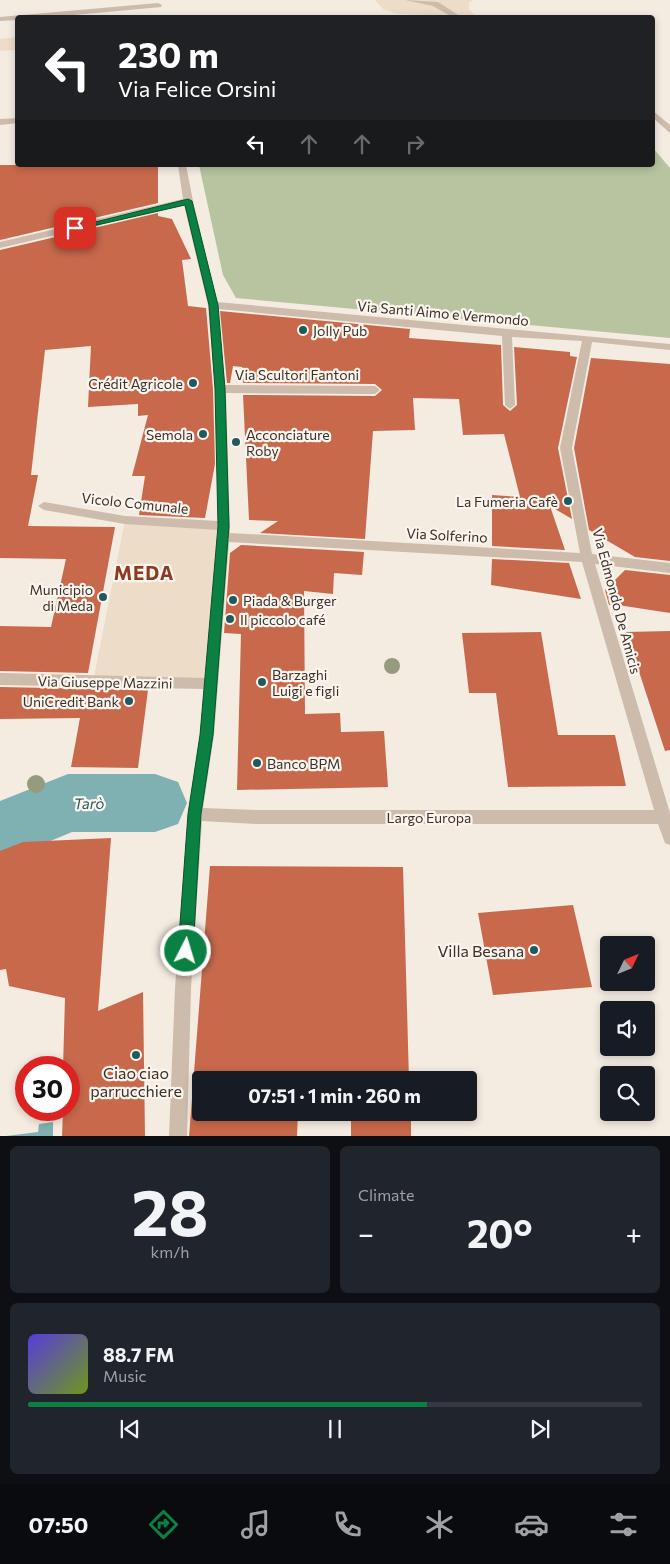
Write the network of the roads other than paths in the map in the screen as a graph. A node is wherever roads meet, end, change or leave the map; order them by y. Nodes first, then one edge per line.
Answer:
1 (408, 0) edge
2 (448, 0) edge
3 (435, 4) junction
4 (158, 6) edge
5 (49, 15) edge
6 (455, 15) edge
7 (15, 18) edge
8 (0, 19) edge
9 (655, 115) edge
10 (15, 120) edge
11 (0, 122) edge
12 (670, 130) edge
13 (182, 167) edge
14 (188, 201) junction
15 (0, 245) edge
16 (213, 305) junction
17 (507, 333) junction
18 (588, 338) junction
19 (670, 347) edge
20 (220, 389) junction
21 (374, 390) dead end
22 (510, 405) dead end
23 (44, 506) dead end
24 (223, 532) junction
25 (587, 558) junction
26 (670, 568) edge
27 (0, 679) edge
28 (210, 684) junction
29 (195, 814) junction
30 (663, 817) junction
31 (670, 838) edge
32 (178, 1136) edge

1 - 3 street
2 - 3 street
3 - 6 street
4 - 5 street
7 - 8 street
9 - 12 street
10 - 11 street
13 - 14 street
14 - 15 street
14 - 16 street
16 - 17 street, Via Santi Aimo e Vermondo
16 - 20 street
17 - 18 street, Via Santi Aimo e Vermondo
17 - 22 street
18 - 19 street, Via Santi Aimo e Vermondo
18 - 25 street, Via Edmondo De Amicis
20 - 21 street, Via Scultori Fantoni
20 - 24 street
23 - 24 street, Vicolo Comunale
24 - 25 street, Via Solferino
24 - 28 street
25 - 26 street, Via Solferino
25 - 30 street, Via Edmondo De Amicis
27 - 28 street, Via Giuseppe Mazzini
28 - 29 street
29 - 30 street, Largo Europa
29 - 32 street
30 - 31 street, Via Edmondo De Amicis

